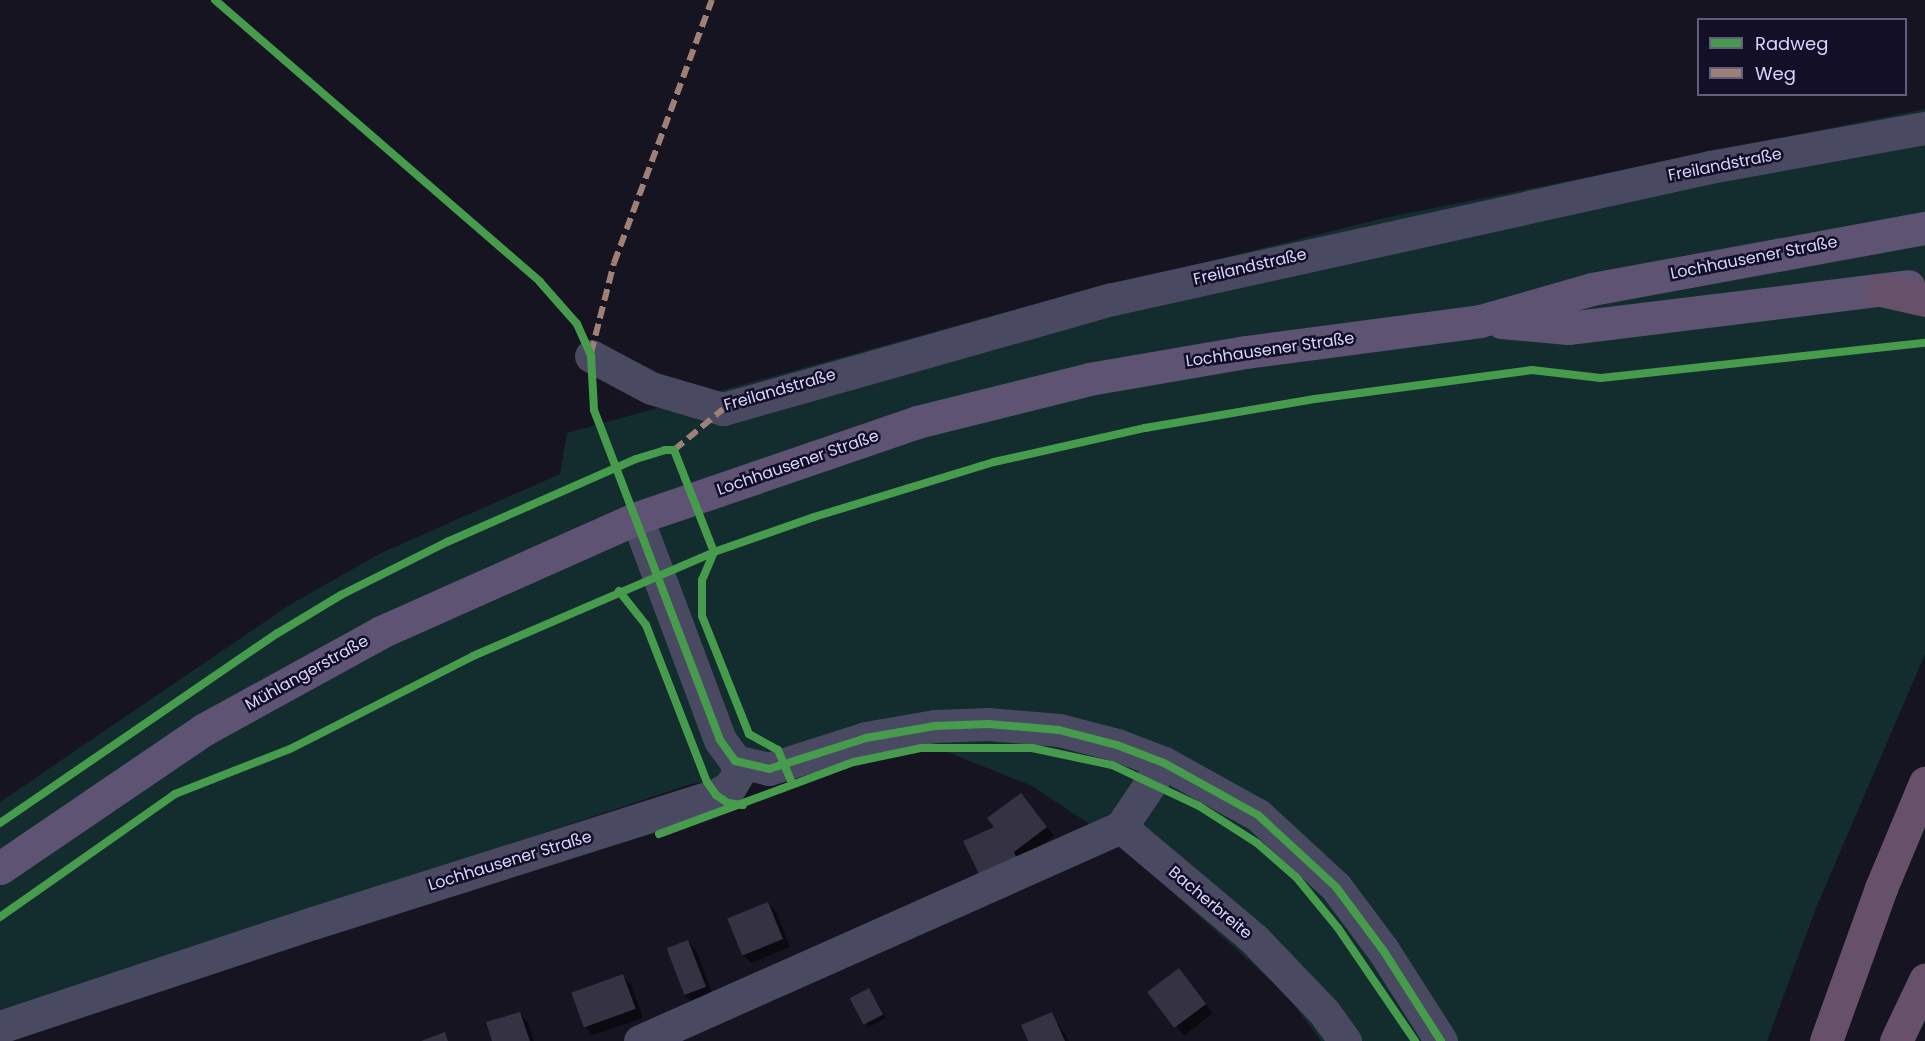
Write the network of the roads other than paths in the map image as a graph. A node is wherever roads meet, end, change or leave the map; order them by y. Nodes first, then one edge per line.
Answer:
1 (1925, 128) edge
2 (1925, 228) edge
3 (1925, 284) edge
4 (1881, 290) junction
5 (1925, 300) edge
6 (1480, 321) junction
7 (591, 356) dead end
8 (637, 518) junction
9 (1164, 763) junction
10 (744, 765) junction
11 (1925, 783) edge
12 (1121, 827) junction
13 (0, 868) edge
14 (1925, 980) edge
15 (0, 1027) edge
16 (640, 1041) edge
17 (1345, 1041) edge
18 (1441, 1041) edge
19 (1826, 1041) edge
20 (1896, 1041) edge

1 - 7 street, Freilandstraße
2 - 6 main road, Lochhausener Straße
3 - 4 main road, Lochhausener Straße
4 - 5 highway
4 - 6 main road, Lochhausener Straße
6 - 8 main road, Lochhausener Straße
8 - 10 street
8 - 13 main road, Mühlangerstraße
9 - 10 street
9 - 12 street
9 - 18 street
10 - 15 street, Lochhausener Straße
11 - 19 highway
12 - 16 street
12 - 17 street, Bacherbreite
14 - 20 highway

